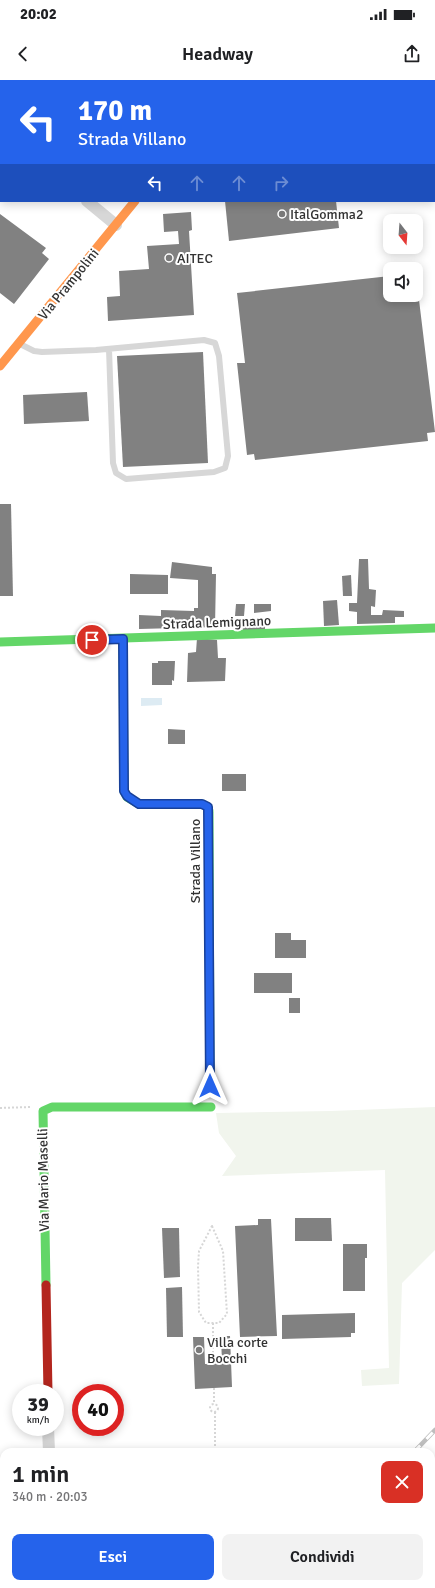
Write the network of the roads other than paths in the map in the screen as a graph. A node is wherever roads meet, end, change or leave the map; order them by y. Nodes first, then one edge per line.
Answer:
1 (88, 202) edge
2 (134, 202) edge
3 (116, 225) junction
4 (19, 343) junction
5 (109, 349) junction
6 (0, 366) edge
7 (435, 628) edge
8 (123, 639) junction
9 (0, 642) edge
10 (210, 1086) dead end
11 (211, 1107) dead end
12 (48, 1384) edge
13 (48, 1436) edge
14 (49, 1448) edge

1 - 3 street
2 - 3 street, Via Prampolini
3 - 4 street, Via Prampolini
4 - 5 lane
4 - 6 street, Via Prampolini
5 - 5 lane
7 - 8 street, Strada Lemignano
8 - 9 street, Strada Lemignano
8 - 10 street, Strada Villano
11 - 12 street, Via Mario Maselli
13 - 14 street

